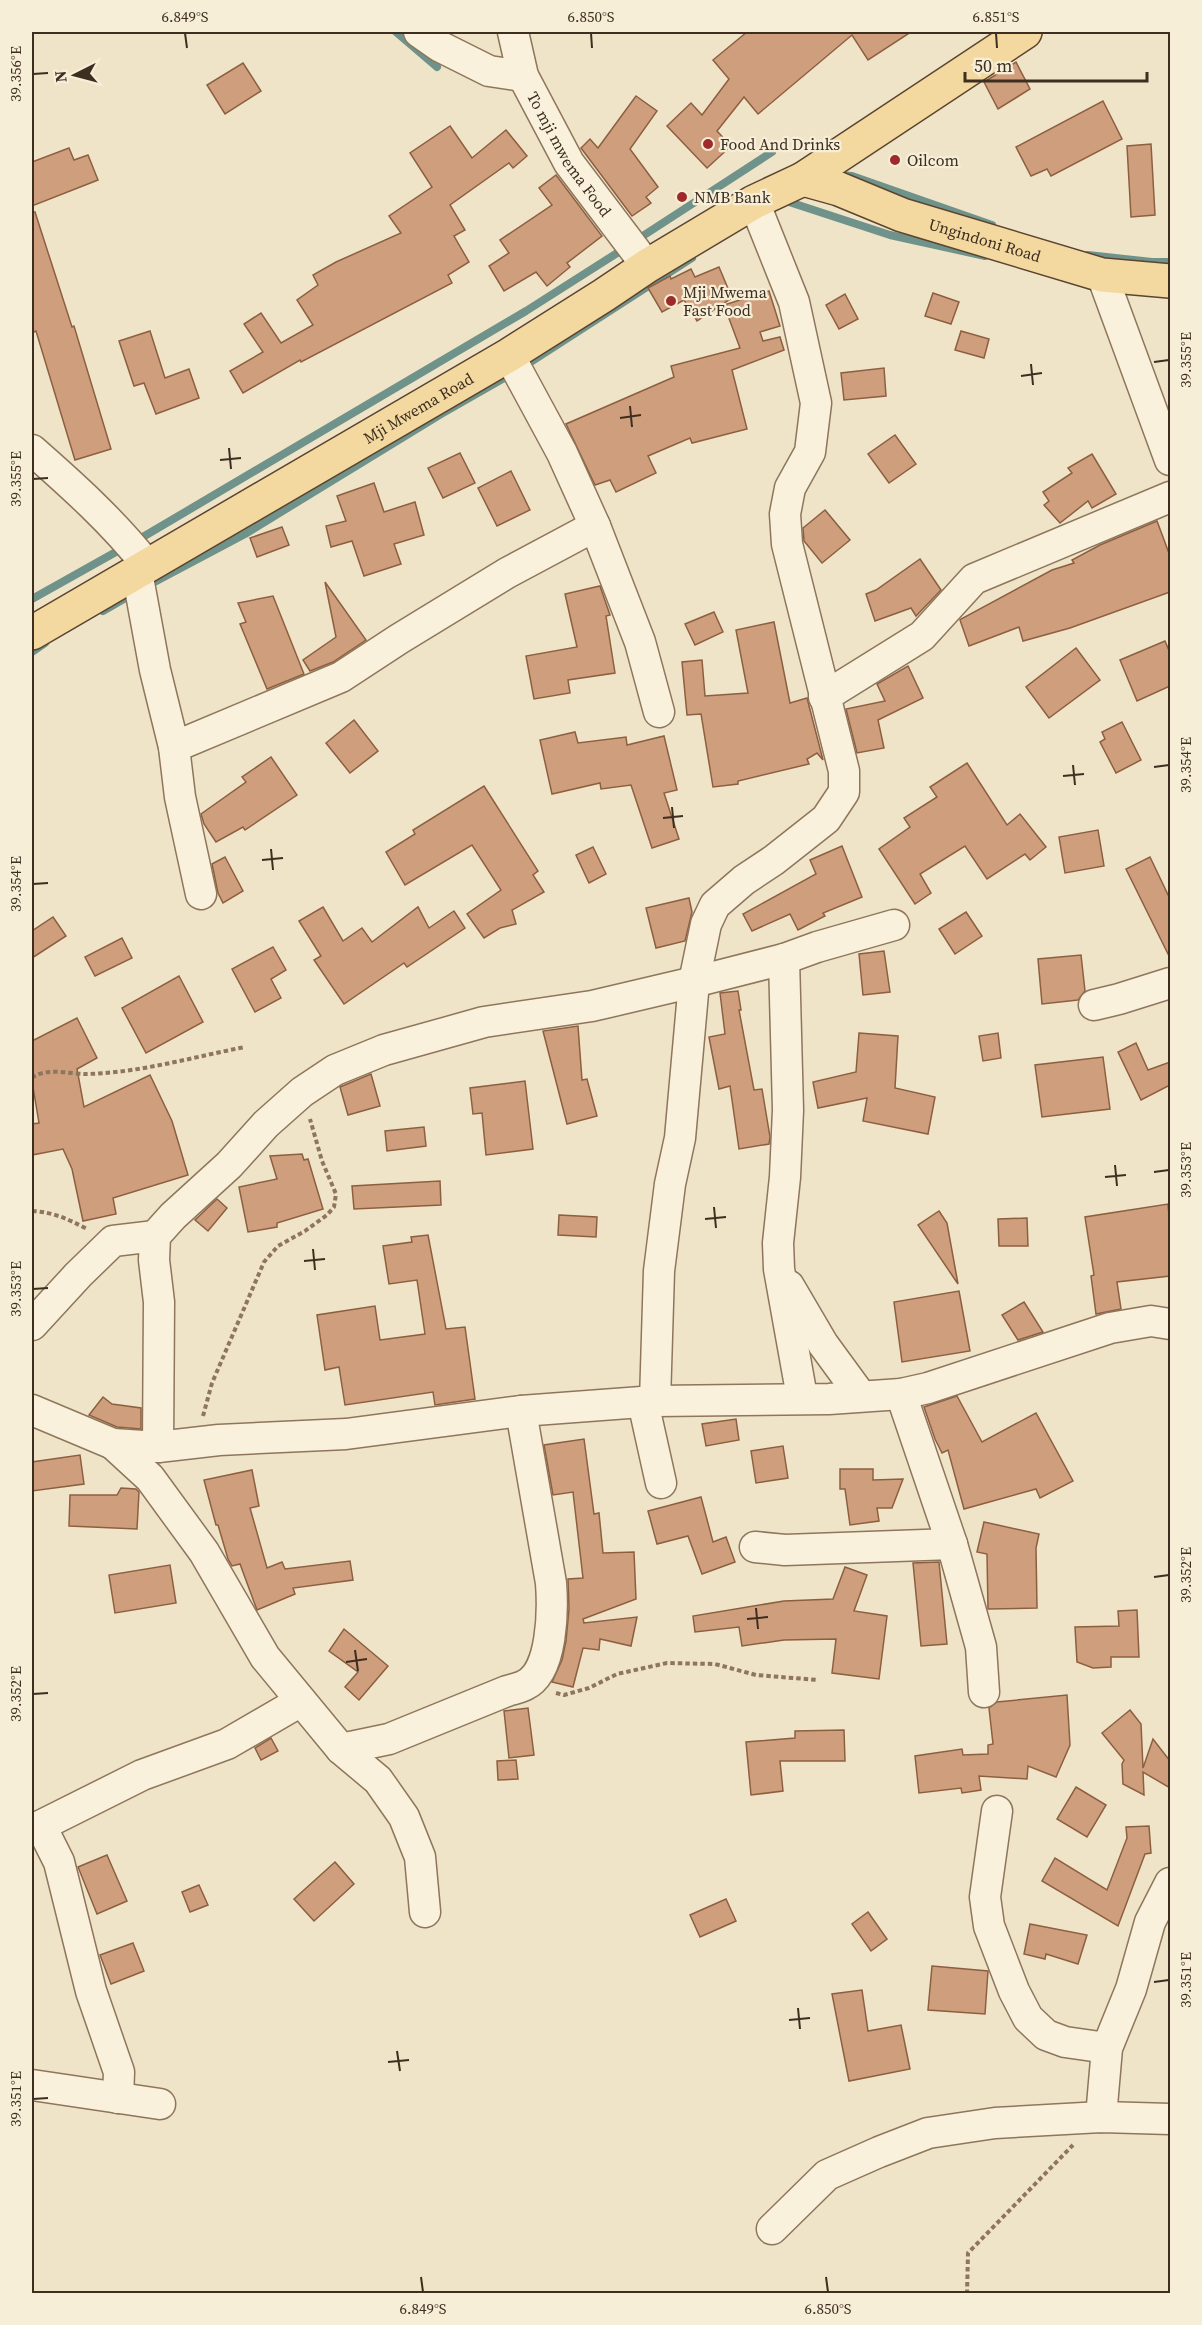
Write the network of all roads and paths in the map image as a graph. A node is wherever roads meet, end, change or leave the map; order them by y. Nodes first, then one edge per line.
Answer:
1 (419, 32) edge
2 (513, 32) edge
3 (1025, 32) edge
4 (523, 76) junction
5 (802, 179) junction
6 (754, 202) junction
7 (647, 266) junction
8 (1102, 275) junction
9 (1170, 281) edge
10 (508, 355) junction
11 (32, 450) edge
12 (1170, 460) edge
13 (1170, 497) edge
14 (596, 526) junction
15 (142, 569) junction
16 (32, 633) edge
17 (824, 697) junction
18 (659, 712) dead end
19 (174, 747) junction
20 (201, 894) dead end
21 (894, 925) dead end
22 (784, 958) junction
23 (694, 982) junction
24 (1170, 983) edge
25 (1094, 1005) dead end
26 (245, 1047) dead end
27 (32, 1078) edge
28 (302, 1092) junction
29 (32, 1211) edge
30 (155, 1236) junction
31 (113, 1241) junction
32 (779, 1269) junction
33 (1170, 1324) edge
34 (32, 1325) edge
35 (901, 1394) junction
36 (861, 1396) junction
37 (802, 1397) junction
38 (649, 1401) junction
39 (32, 1410) edge
40 (521, 1411) junction
41 (194, 1443) junction
42 (113, 1444) junction
43 (158, 1447) junction
44 (661, 1484) dead end
45 (952, 1544) junction
46 (755, 1547) dead end
47 (818, 1680) dead end
48 (526, 1685) junction
49 (984, 1692) dead end
50 (301, 1701) junction
51 (341, 1749) junction
52 (997, 1811) dead end
53 (36, 1828) edge
54 (1170, 1882) edge
55 (425, 1912) dead end
56 (1107, 2048) junction
57 (32, 2085) edge
58 (118, 2098) junction
59 (160, 2104) dead end
60 (1101, 2117) junction
61 (1170, 2119) edge
62 (772, 2229) dead end
63 (967, 2294) edge

1 - 4 street
2 - 4 street, To mji mwema Food
3 - 5 main road, Mji Mwema Road
4 - 7 street, To mji mwema Food
5 - 6 main road, Mji Mwema Road
5 - 8 main road, Ungindoni Road
6 - 7 main road, Mji Mwema Road
6 - 17 street
7 - 10 main road, Mji Mwema Road
8 - 9 main road, Ungindoni Road
8 - 12 street
10 - 14 street
10 - 15 main road, Mji Mwema Road
11 - 15 street
13 - 17 street
14 - 18 street
14 - 19 street
15 - 16 main road, Mji Mwema Road
15 - 19 street
17 - 23 street
19 - 20 street
21 - 22 street
22 - 23 street
22 - 32 street
23 - 28 street
23 - 38 street
24 - 25 street
26 - 27 path
28 - 30 street
28 - 41 path
29 - 31 path
30 - 31 street
30 - 43 street
31 - 34 street
32 - 36 street
32 - 37 street
33 - 35 street
35 - 36 street
35 - 45 street
36 - 37 street
37 - 38 street
38 - 40 street
38 - 44 street
39 - 42 street
40 - 41 street
40 - 48 street
41 - 43 street
42 - 43 street
42 - 50 street
45 - 46 street
45 - 49 street
47 - 48 path
48 - 51 street
50 - 51 street
50 - 53 street
51 - 55 street
52 - 56 street
53 - 58 street
54 - 56 street
56 - 60 street
57 - 58 street
58 - 59 street
60 - 61 street
60 - 62 street
60 - 63 path

